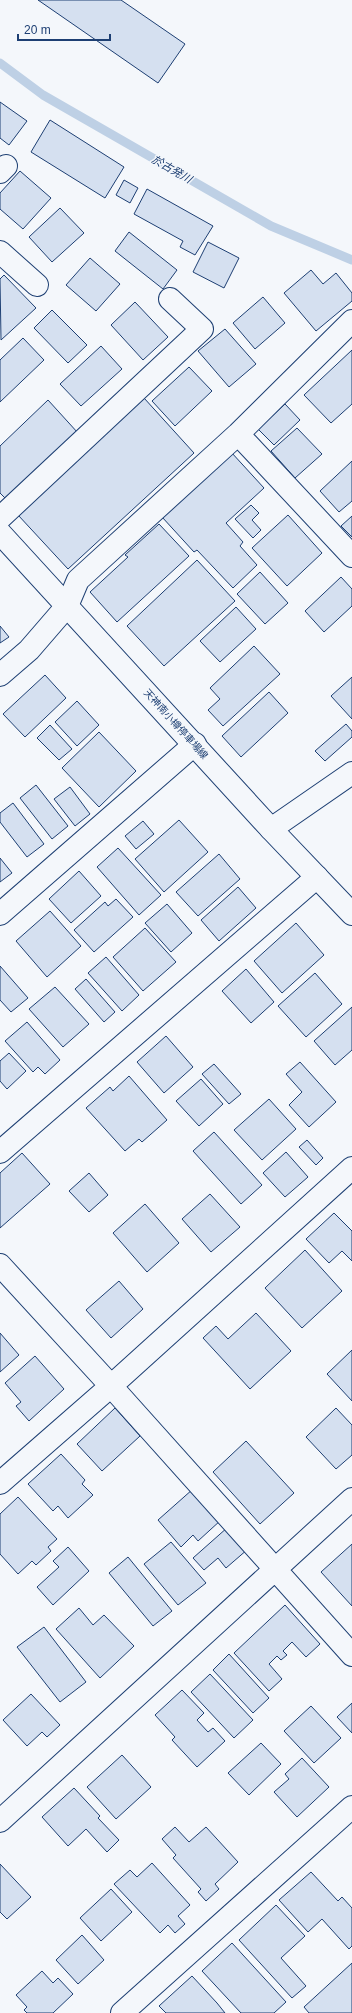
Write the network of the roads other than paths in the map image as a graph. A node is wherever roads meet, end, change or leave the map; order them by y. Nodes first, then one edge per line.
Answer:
1 (0, 252) edge
2 (37, 285) dead end
3 (170, 298) dead end
4 (352, 322) edge
5 (238, 434) junction
6 (0, 518) edge
7 (0, 533) edge
8 (352, 556) edge
9 (67, 606) junction
10 (0, 675) edge
11 (195, 744) junction
12 (352, 773) edge
13 (270, 830) junction
14 (317, 877) junction
15 (0, 914) edge
16 (352, 914) edge
17 (0, 1152) edge
18 (352, 1168) edge
19 (0, 1265) edge
20 (111, 1386) junction
21 (0, 1483) edge
22 (352, 1499) edge
23 (275, 1568) junction
24 (352, 1655) edge
25 (352, 1807) edge
26 (0, 1821) edge
27 (122, 2013) edge

1 - 2 street
3 - 6 street
4 - 5 street
5 - 8 street
5 - 9 street
7 - 9 street, 天神南小樽停車場線
9 - 10 street
9 - 11 street, 天神南小樽停車場線
11 - 13 street, 天神南小樽停車場線
11 - 15 street
12 - 13 street
13 - 14 street, 天神南小樽停車場線
14 - 16 street, 天神南小樽停車場線
14 - 17 street
18 - 20 street
19 - 20 street
20 - 21 street
20 - 23 street
22 - 23 street
23 - 24 street
23 - 26 street
25 - 27 street

